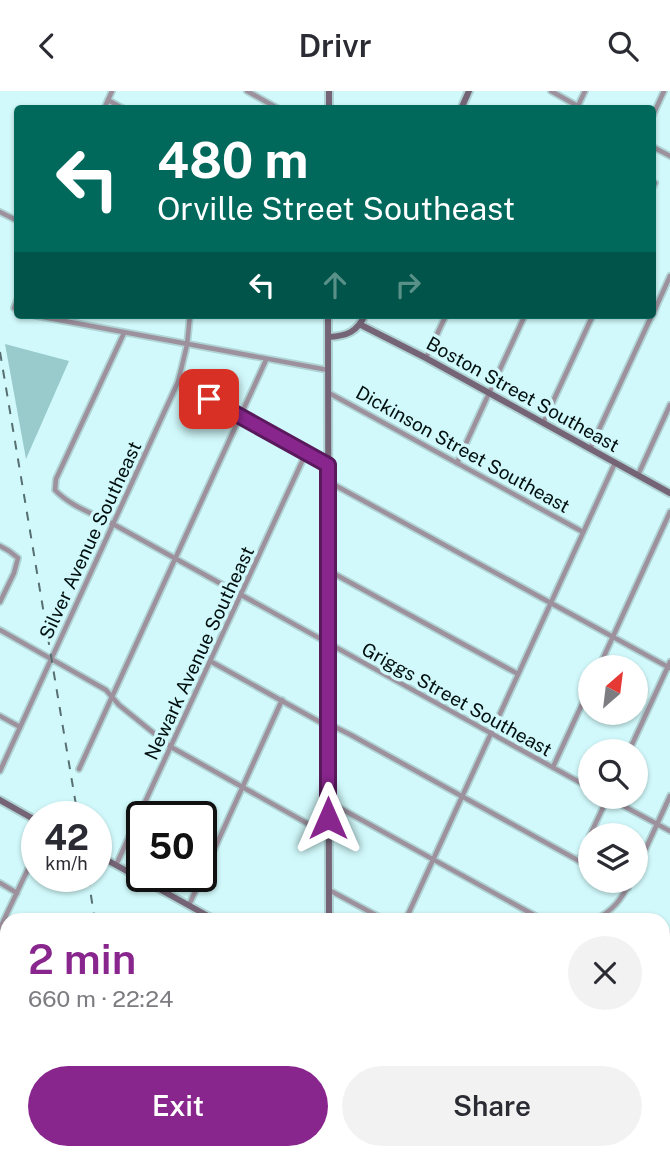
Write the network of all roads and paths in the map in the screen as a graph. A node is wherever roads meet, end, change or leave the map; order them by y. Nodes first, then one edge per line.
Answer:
1 (112, 91) edge
2 (247, 91) edge
3 (551, 91) edge
4 (664, 91) edge
5 (108, 100) junction
6 (106, 105) edge
7 (117, 105) edge
8 (272, 105) edge
9 (576, 105) edge
10 (656, 108) edge
11 (670, 277) edge
12 (656, 306) edge
13 (52, 319) edge
14 (190, 319) edge
15 (328, 319) edge
16 (363, 319) edge
17 (444, 319) edge
18 (523, 319) edge
19 (591, 319) edge
20 (650, 319) edge
21 (361, 325) junction
22 (124, 333) junction
23 (328, 337) junction
24 (187, 345) junction
25 (426, 358) junction
26 (266, 360) junction
27 (328, 370) junction
28 (178, 382) junction
29 (490, 393) junction
30 (329, 394) junction
31 (670, 405) edge
32 (241, 416) junction
33 (543, 423) junction
34 (590, 449) junction
35 (306, 453) junction
36 (457, 463) junction
37 (615, 463) junction
38 (328, 465) junction
39 (638, 475) junction
40 (329, 482) junction
41 (670, 493) edge
42 (670, 512) edge
43 (113, 524) junction
44 (426, 527) dead end
45 (583, 532) junction
46 (423, 533) junction
47 (0, 546) edge
48 (175, 559) junction
49 (328, 571) junction
50 (241, 594) junction
51 (0, 602) edge
52 (550, 603) junction
53 (0, 630) edge
54 (613, 637) junction
55 (329, 644) junction
56 (605, 655) edge
57 (51, 658) junction
58 (210, 661) junction
59 (669, 666) edge
60 (518, 674) junction
61 (111, 697) junction
62 (282, 700) junction
63 (578, 713) edge
64 (0, 716) edge
65 (329, 725) junction
66 (20, 727) junction
67 (491, 731) junction
68 (635, 739) edge
69 (171, 747) junction
70 (553, 767) junction
71 (79, 769) dead end
72 (0, 771) edge
73 (578, 781) edge
74 (242, 787) junction
75 (462, 795) junction
76 (670, 796) edge
77 (0, 800) edge
78 (328, 802) junction
79 (629, 809) edge
80 (21, 812) edge
81 (657, 824) junction
82 (670, 831) edge
83 (328, 835) junction
84 (648, 844) edge
85 (433, 858) junction
86 (578, 860) edge
87 (112, 864) edge
88 (116, 866) junction
89 (0, 883) edge
90 (21, 885) edge
91 (329, 889) junction
92 (17, 893) junction
93 (625, 893) edge
94 (190, 905) junction
95 (7, 913) edge
96 (203, 913) edge
97 (329, 913) edge
98 (372, 913) edge
99 (409, 913) edge
100 (531, 913) edge
101 (606, 913) edge

1 - 5 street
2 - 8 street
3 - 9 street
4 - 10 street
5 - 6 street
5 - 7 street
11 - 12 street
13 - 22 street
14 - 24 street, Silver Avenue Southeast
15 - 23 main road
16 - 21 main road
17 - 25 street
18 - 29 street
19 - 33 street
20 - 34 street
21 - 23 main road
21 - 25 main road, Boston Street Southeast
22 - 24 street
22 - 43 street, Griggs Street Southeast
23 - 27 main road
24 - 26 street
24 - 28 street, Silver Avenue Southeast
25 - 29 main road, Boston Street Southeast
26 - 27 street
26 - 32 street
27 - 30 main road
28 - 32 street
28 - 43 street, Silver Avenue Southeast
29 - 33 main road, Boston Street Southeast
29 - 36 street
30 - 36 street, Dickinson Street Southeast
30 - 38 main road
31 - 39 street
32 - 35 street
32 - 48 street
33 - 34 main road, Boston Street Southeast
34 - 37 main road, Boston Street Southeast
35 - 38 street
35 - 50 street, Newark Avenue Southeast
36 - 45 street, Dickinson Street Southeast
37 - 39 main road, Boston Street Southeast
37 - 45 street
38 - 40 main road
39 - 41 main road, Boston Street Southeast
40 - 46 street
40 - 49 main road
42 - 54 street
43 - 48 street, Griggs Street Southeast
43 - 57 street, Silver Avenue Southeast
44 - 46 street
45 - 52 street
46 - 52 street
47 - 51 street
48 - 50 street, Griggs Street Southeast
48 - 61 street
49 - 55 main road
49 - 60 street
50 - 55 street, Griggs Street Southeast
50 - 58 street, Newark Avenue Southeast
52 - 54 street
52 - 60 street
53 - 57 street
54 - 56 street
54 - 59 street
55 - 65 main road
55 - 67 street, Griggs Street Southeast
57 - 61 street
57 - 66 street, Silver Avenue Southeast
58 - 62 street
58 - 69 street, Newark Avenue Southeast
59 - 68 street
60 - 67 street
61 - 69 street
61 - 71 street
62 - 65 street
62 - 74 street
63 - 70 street
64 - 66 street
65 - 75 street
65 - 78 main road
66 - 72 street, Silver Avenue Southeast
67 - 70 street, Griggs Street Southeast
67 - 75 street
69 - 74 street
69 - 88 street, Newark Avenue Southeast
70 - 73 street, Griggs Street Southeast
74 - 83 street
74 - 94 street
75 - 85 street
75 - 86 street
76 - 81 street
77 - 80 main road
78 - 83 main road
78 - 85 street
79 - 81 street
81 - 82 street
81 - 84 street
83 - 91 main road
85 - 99 street
85 - 100 street
87 - 88 main road
88 - 94 main road
89 - 92 street
90 - 92 street
91 - 97 main road
91 - 98 street
92 - 95 street
93 - 101 street
94 - 96 main road

